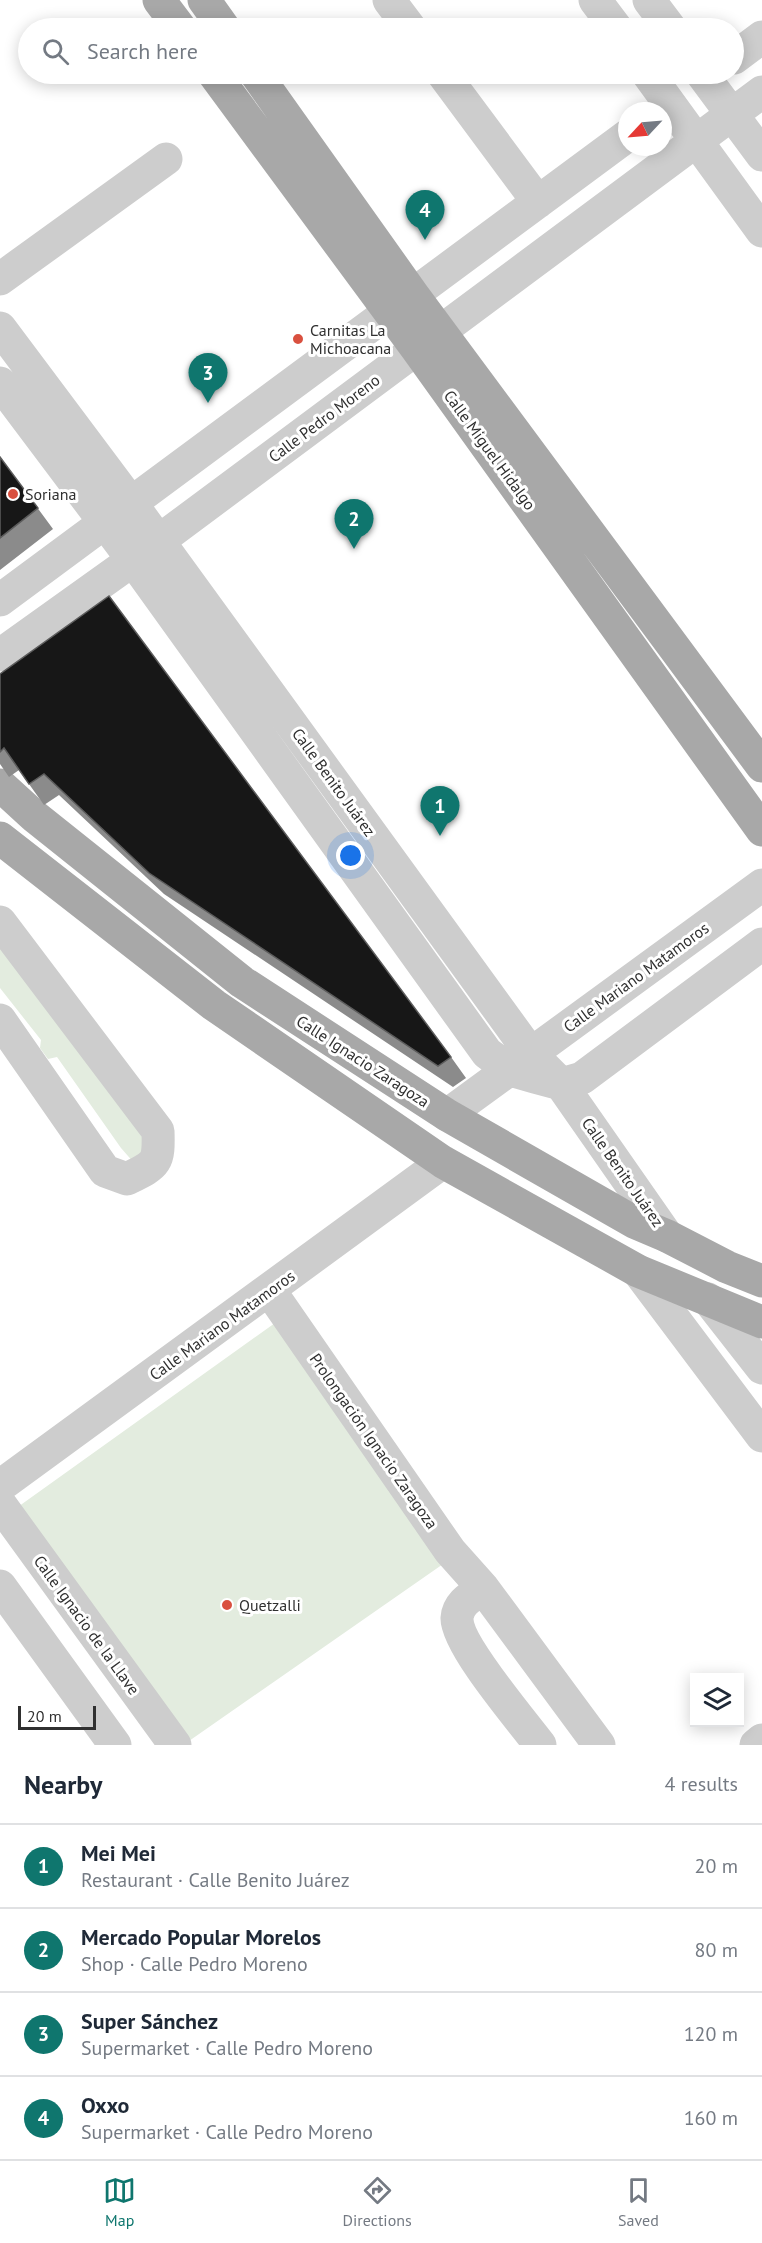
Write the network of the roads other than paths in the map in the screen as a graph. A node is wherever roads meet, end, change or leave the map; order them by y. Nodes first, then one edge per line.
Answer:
1 (159, 0) edge
2 (204, 0) edge
3 (389, 0) edge
4 (595, 0) edge
5 (649, 0) edge
6 (172, 18) edge
7 (217, 18) edge
8 (402, 18) edge
9 (608, 18) edge
10 (662, 18) edge
11 (762, 37) edge
12 (744, 50) edge
13 (222, 84) edge
14 (262, 84) edge
15 (450, 84) edge
16 (653, 84) edge
17 (696, 84) edge
18 (713, 84) edge
19 (762, 92) edge
20 (663, 102) edge
21 (672, 103) edge
22 (733, 114) junction
23 (672, 115) edge
24 (696, 141) junction
25 (618, 143) edge
26 (762, 155) edge
27 (165, 159) dead end
28 (538, 202) junction
29 (762, 231) edge
30 (0, 279) edge
31 (401, 303) junction
32 (0, 328) edge
33 (429, 340) junction
34 (0, 383) edge
35 (131, 503) junction
36 (105, 523) junction
37 (159, 541) junction
38 (133, 560) junction
39 (0, 600) edge
40 (0, 655) edge
41 (762, 766) edge
42 (0, 785) edge
43 (762, 830) edge
44 (0, 839) edge
45 (762, 885) edge
46 (0, 922) edge
47 (762, 944) edge
48 (0, 1020) edge
49 (521, 1062) junction
50 (561, 1084) junction
51 (447, 1115) junction
52 (443, 1162) junction
53 (667, 1236) junction
54 (638, 1271) junction
55 (762, 1281) edge
56 (270, 1290) junction
57 (708, 1299) junction
58 (762, 1322) edge
59 (762, 1368) edge
60 (762, 1436) edge
61 (0, 1486) edge
62 (0, 1504) edge
63 (0, 1586) edge
64 (483, 1588) junction
65 (762, 1740) edge
66 (115, 1745) edge
67 (175, 1745) edge
68 (540, 1745) edge
69 (599, 1745) edge
70 (756, 1745) edge

1 - 6 main road
2 - 7 main road
3 - 8 street
4 - 9 street
5 - 10 street
11 - 12 street
13 - 31 main road, Calle Miguel Hidalgo
14 - 31 main road, Calle Miguel Hidalgo
15 - 28 street
16 - 20 street
17 - 21 street
18 - 22 street
19 - 22 street, Calle Pedro Moreno
22 - 24 street, Calle Pedro Moreno
22 - 26 street
23 - 24 street
24 - 29 street
24 - 33 street, Calle Pedro Moreno
25 - 28 street
27 - 30 street
28 - 31 street
31 - 33 main road, Calle Miguel Hidalgo
31 - 35 street
32 - 35 street, Calle Benito Juárez
33 - 37 street, Calle Pedro Moreno
33 - 41 main road, Calle Miguel Hidalgo
33 - 43 main road, Calle Miguel Hidalgo
34 - 36 street, Calle Benito Juárez
35 - 36 street
35 - 37 street, Calle Benito Juárez
36 - 38 street, Calle Benito Juárez
36 - 39 street
37 - 38 street, Calle Pedro Moreno
37 - 49 street, Calle Benito Juárez
38 - 40 street, Calle Pedro Moreno
38 - 49 street, Calle Benito Juárez
42 - 51 main road, Calle Ignacio Zaragoza
44 - 52 main road
45 - 49 street, Calle Mariano Matamoros
46 - 48 street
47 - 50 street
49 - 50 street, Calle Benito Juárez
49 - 51 street, Calle Mariano Matamoros
50 - 53 street, Calle Benito Juárez
51 - 53 main road, Calle Ignacio Zaragoza
52 - 54 main road
52 - 56 street, Calle Mariano Matamoros
53 - 55 main road, Calle Ignacio Zaragoza
54 - 57 main road
54 - 60 street
56 - 61 street, Calle Mariano Matamoros
56 - 64 street, Prolongación Ignacio Zaragoza
57 - 58 main road
57 - 59 street
62 - 67 street, Calle Ignacio de la Llave
63 - 66 street
64 - 68 street
64 - 69 street, Prolongación Ignacio Zaragoza
65 - 70 street

